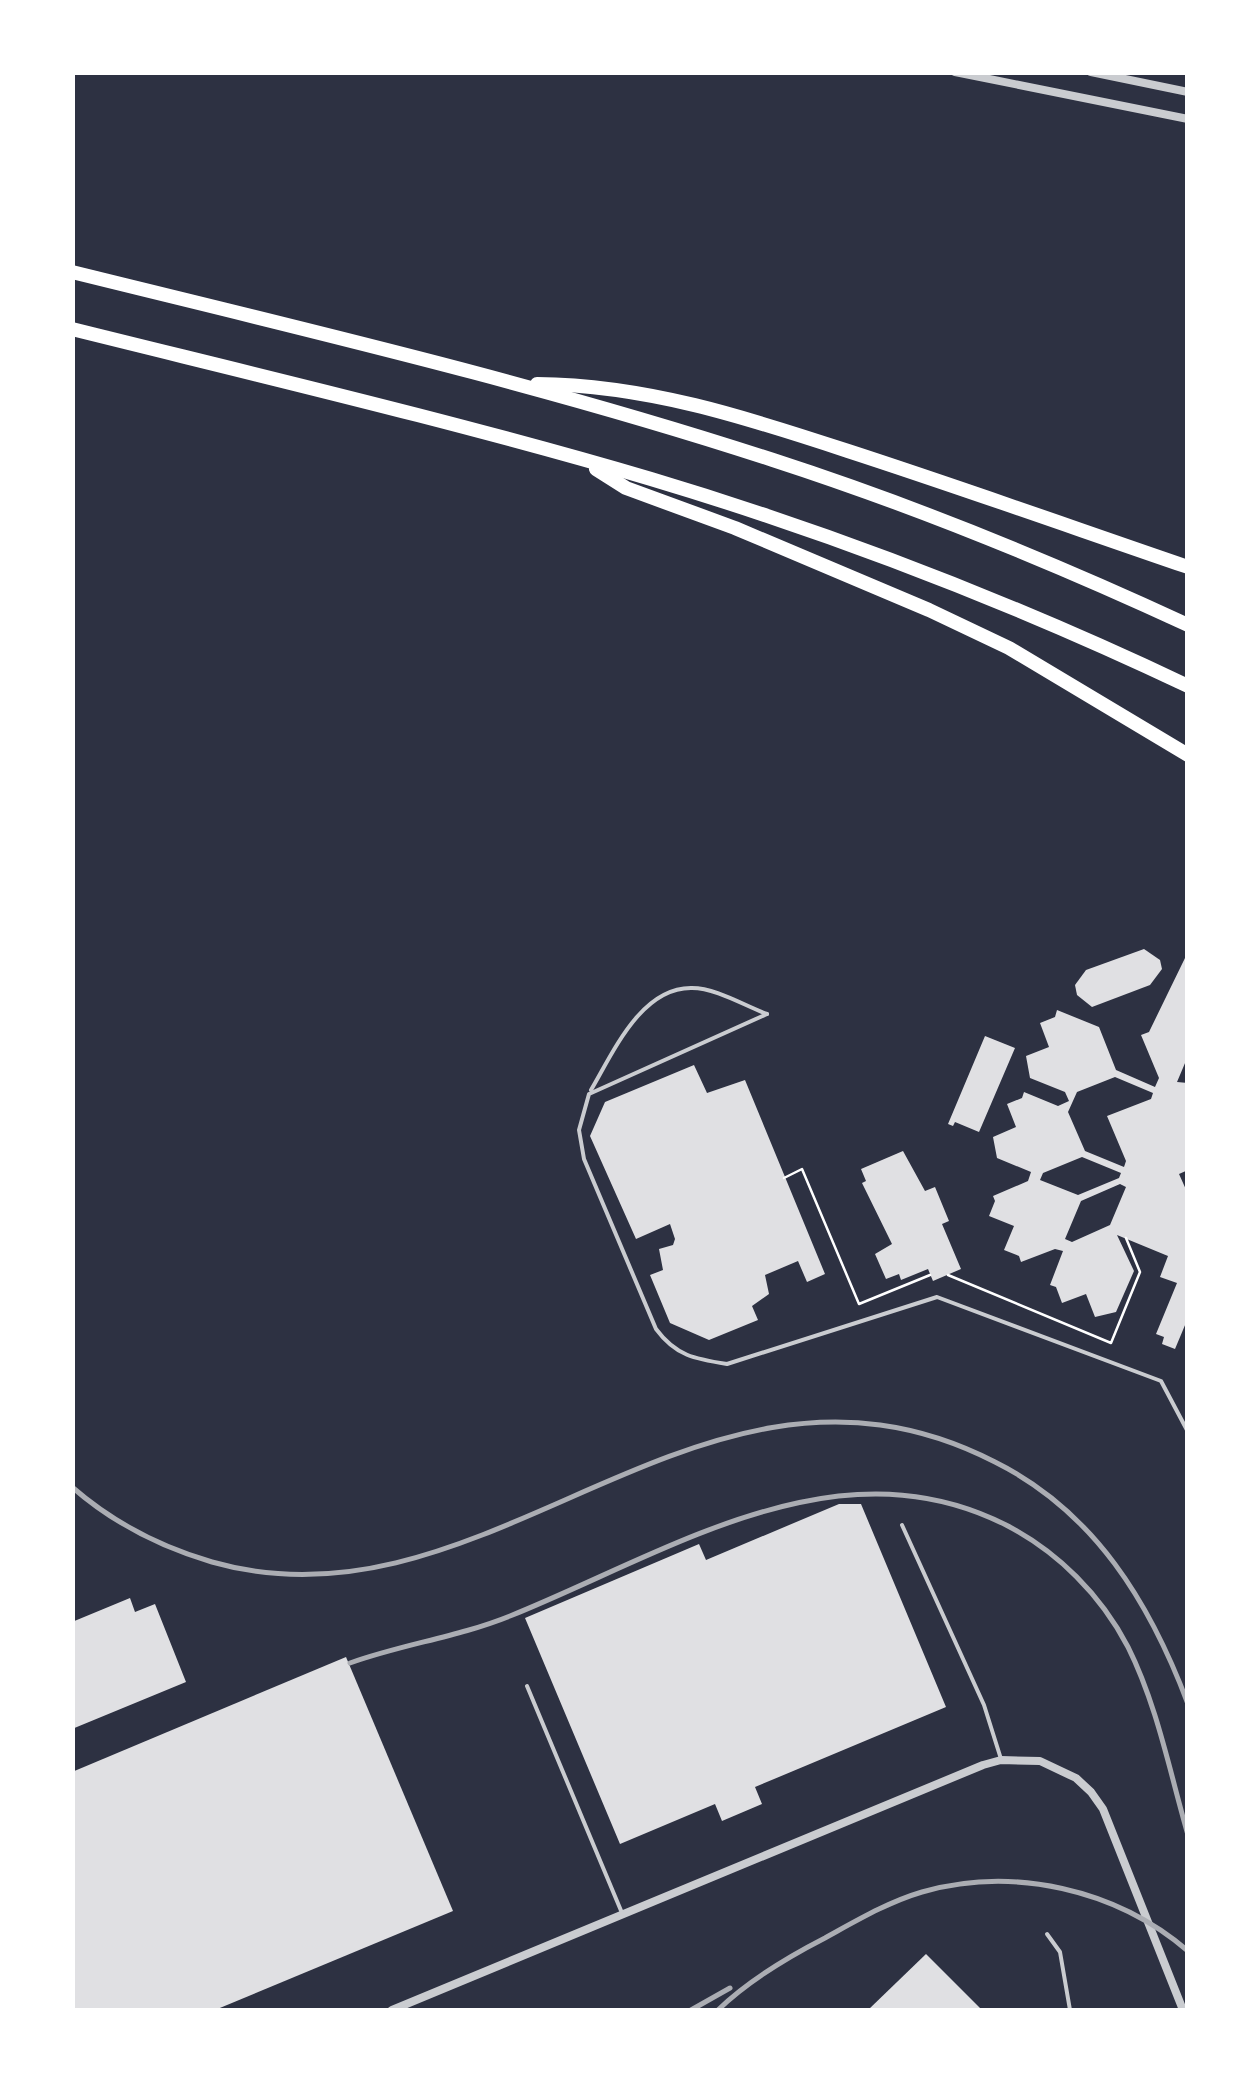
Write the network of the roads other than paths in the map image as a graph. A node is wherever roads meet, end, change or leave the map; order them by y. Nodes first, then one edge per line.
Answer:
1 (955, 72) edge
2 (1090, 72) edge
3 (1188, 92) edge
4 (1188, 119) edge
5 (72, 272) edge
6 (72, 329) edge
7 (516, 384) junction
8 (582, 461) junction
9 (1188, 567) edge
10 (1188, 625) edge
11 (1188, 686) edge
12 (1188, 755) edge
13 (588, 1094) junction
14 (1188, 1432) edge
15 (902, 1525) dead end
16 (527, 1686) dead end
17 (1001, 1760) junction
18 (622, 1914) junction
19 (1047, 1934) dead end
20 (392, 2010) edge
21 (1070, 2010) edge
22 (1184, 2010) edge

1 - 4 street
2 - 3 street
5 - 7 highway
6 - 8 highway
7 - 9 highway
7 - 10 highway
8 - 11 highway
8 - 12 highway
13 - 13 lane
13 - 14 lane
15 - 17 lane
16 - 18 lane
17 - 18 street
17 - 22 street
18 - 20 street
19 - 21 lane

